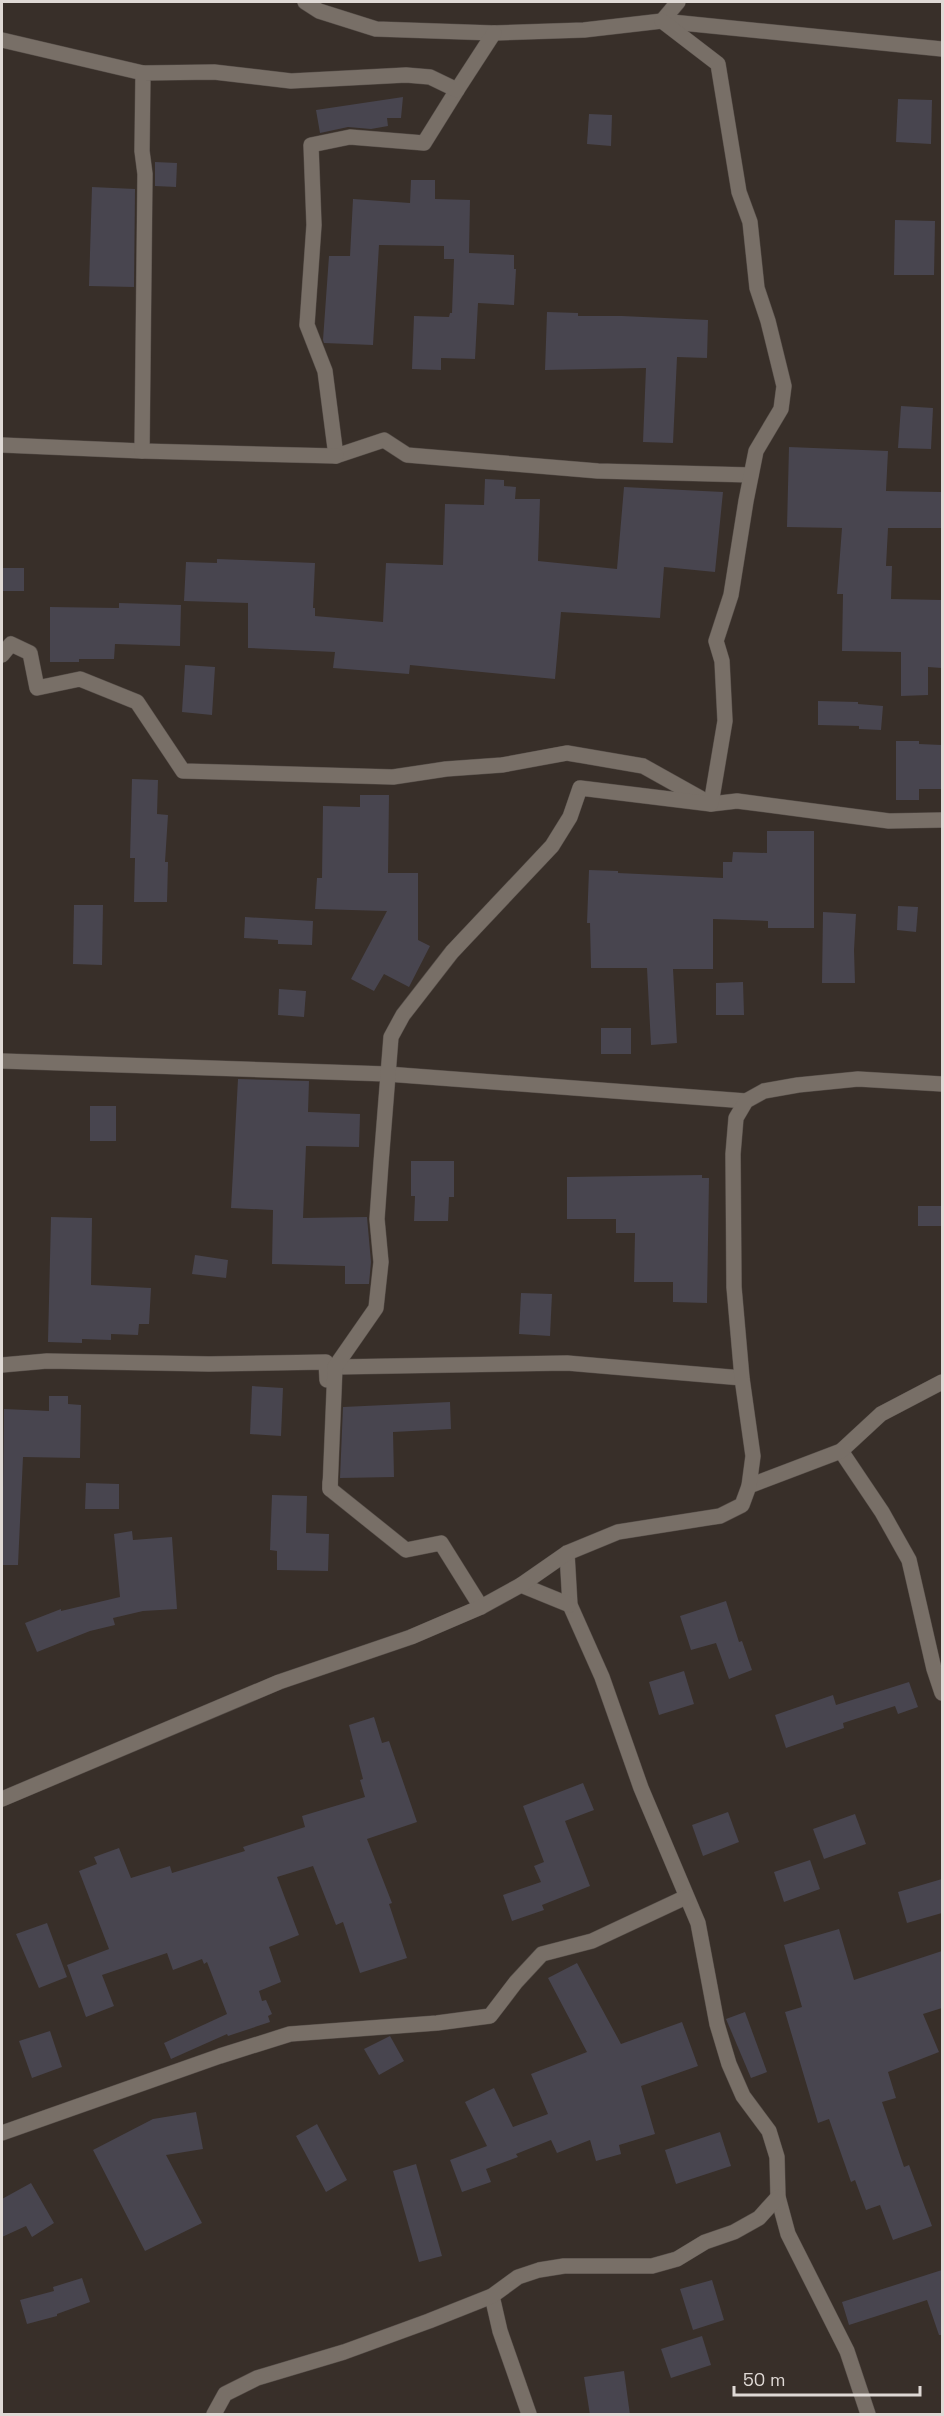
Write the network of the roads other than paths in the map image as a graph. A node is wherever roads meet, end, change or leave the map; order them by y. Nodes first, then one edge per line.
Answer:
1 (305, 2) edge
2 (678, 2) edge
3 (662, 21) junction
4 (494, 33) junction
5 (2, 40) edge
6 (942, 49) edge
7 (143, 73) junction
8 (457, 90) junction
9 (2, 445) edge
10 (142, 451) junction
11 (336, 456) junction
12 (751, 475) junction
13 (2, 655) edge
14 (711, 804) junction
15 (942, 820) edge
16 (2, 1061) edge
17 (387, 1074) junction
18 (942, 1084) edge
19 (746, 1101) junction
20 (2, 1365) edge
21 (335, 1367) junction
22 (742, 1378) junction
23 (942, 1382) edge
24 (841, 1451) junction
25 (749, 1486) junction
26 (330, 1489) junction
27 (567, 1553) junction
28 (521, 1585) junction
29 (570, 1605) junction
30 (481, 1607) junction
31 (942, 1693) edge
32 (2, 1799) edge
33 (686, 1897) junction
34 (2, 2133) edge
35 (778, 2197) junction
36 (492, 2296) junction
37 (214, 2415) edge
38 (529, 2415) edge
39 (868, 2415) edge

1 - 4 street
2 - 3 street
3 - 4 street
3 - 6 street
3 - 12 street
4 - 8 street
5 - 7 street
7 - 8 street
7 - 10 street
8 - 11 street
9 - 10 street
10 - 11 street
11 - 12 street
12 - 14 street
13 - 14 street
14 - 15 street
14 - 17 street
16 - 17 street
17 - 19 street
17 - 21 street
18 - 19 street
19 - 22 street
20 - 26 street
21 - 22 street
21 - 26 street
22 - 25 street
23 - 24 street
24 - 25 street
24 - 31 street
25 - 27 street
26 - 30 street
27 - 28 street
27 - 29 street
28 - 29 street
28 - 30 street
29 - 33 street
30 - 32 street
33 - 34 street
33 - 35 street
35 - 36 street
35 - 39 street
36 - 37 street
36 - 38 street

